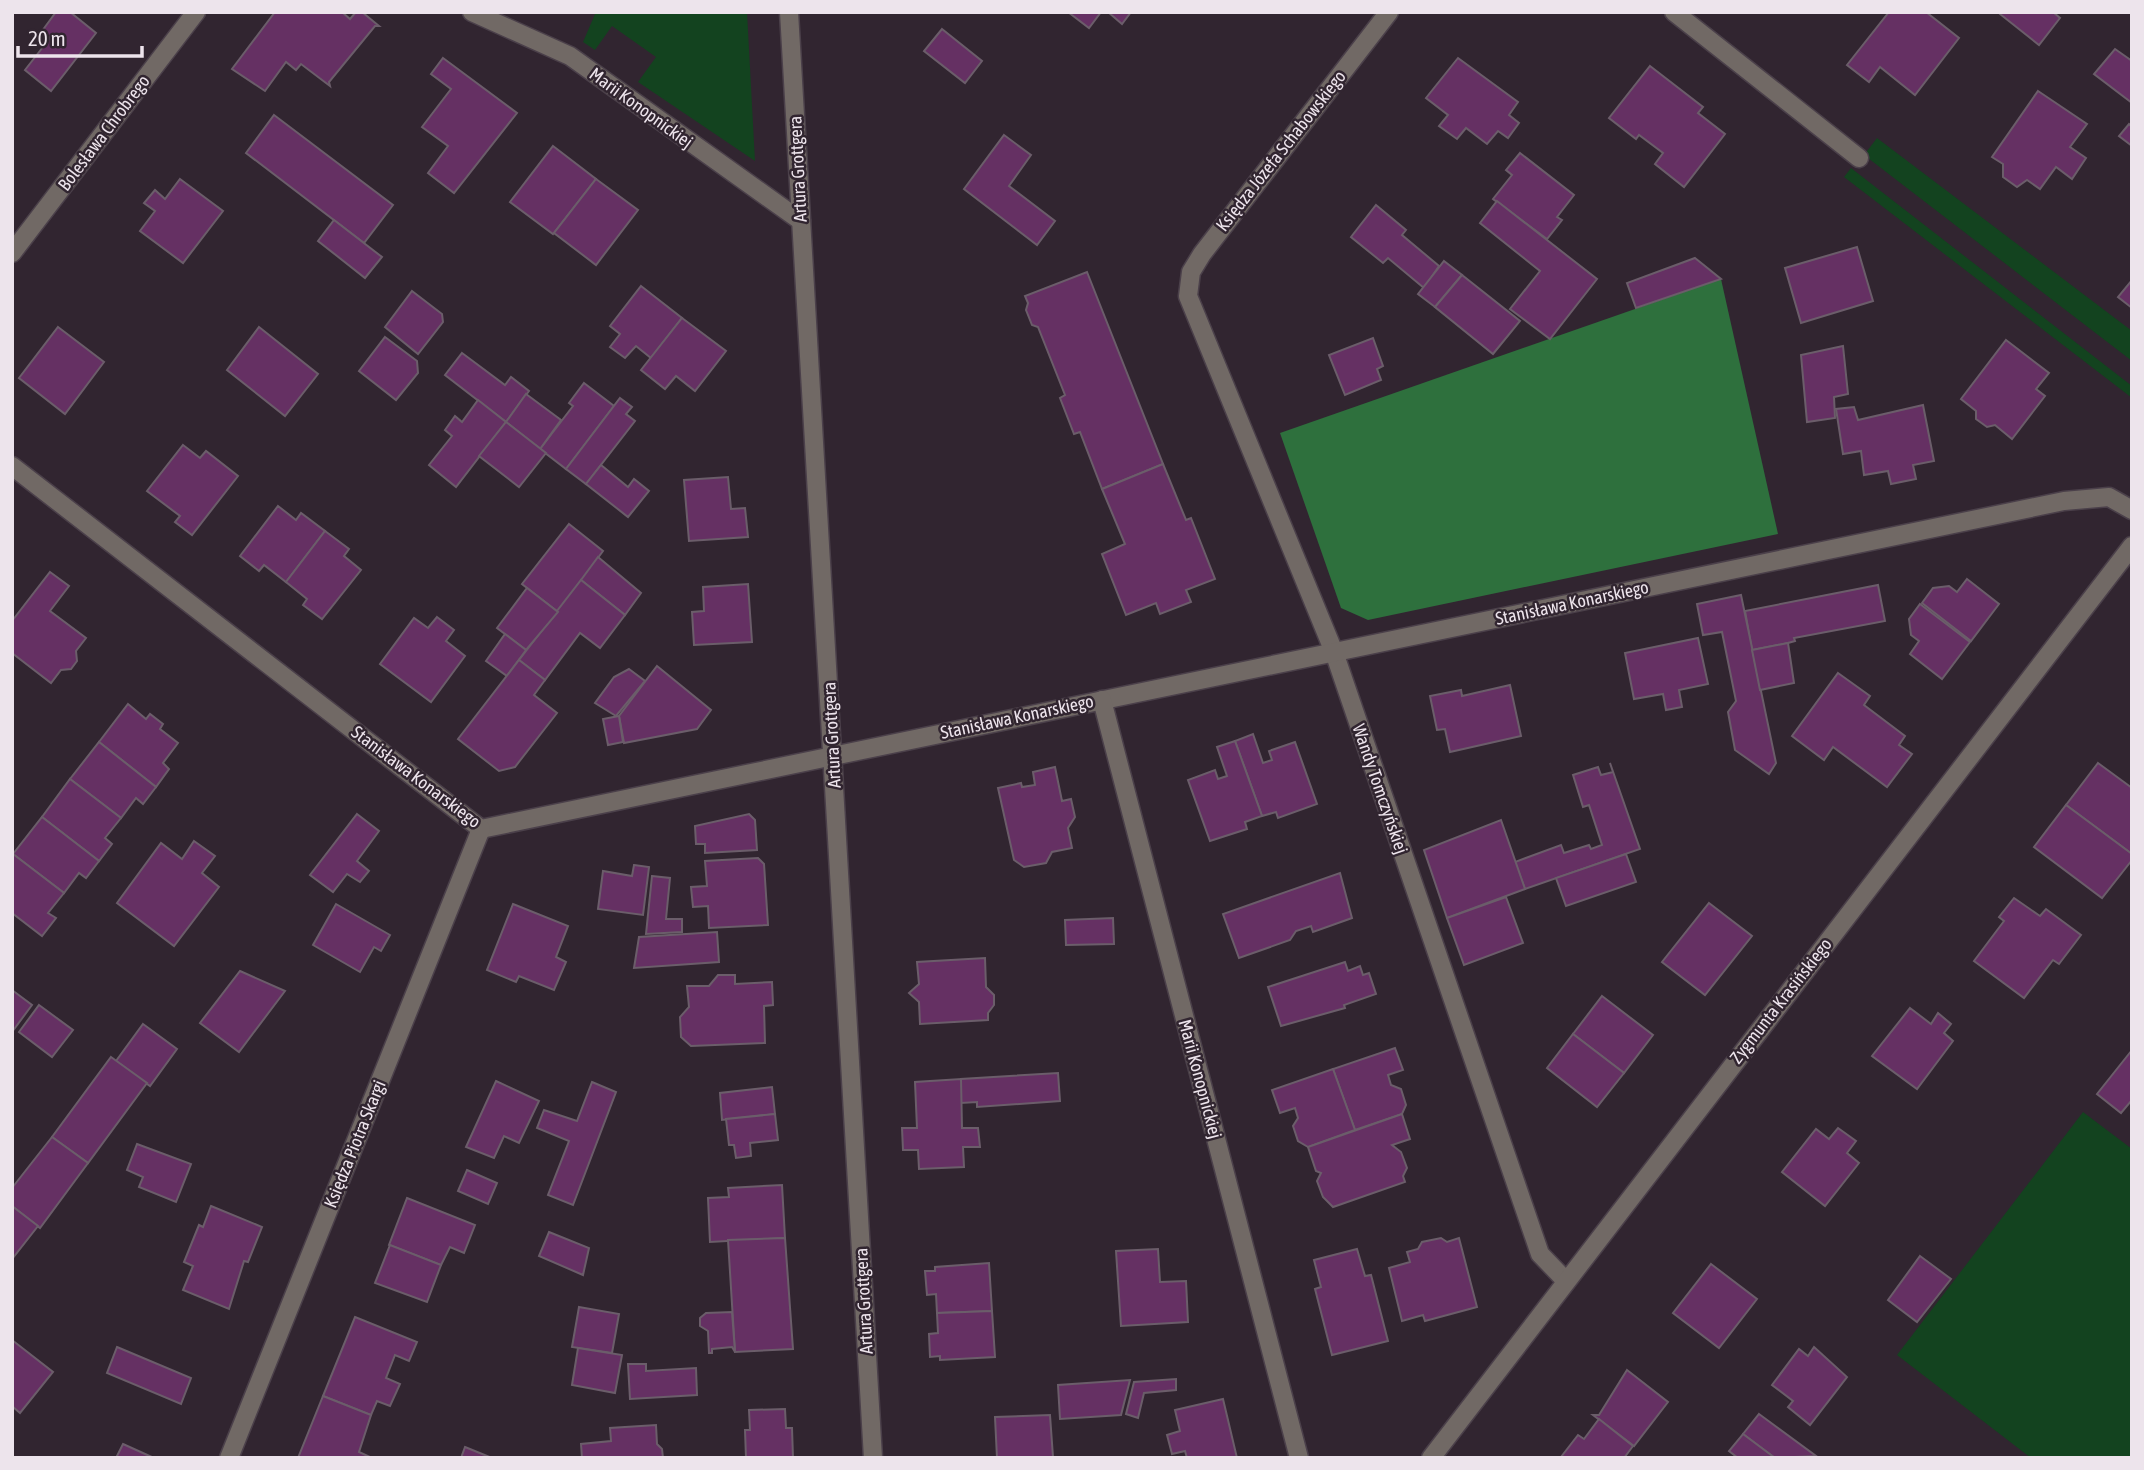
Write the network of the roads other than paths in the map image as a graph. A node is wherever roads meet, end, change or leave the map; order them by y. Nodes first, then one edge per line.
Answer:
1 (196, 12) edge
2 (472, 12) edge
3 (789, 12) edge
4 (1389, 12) edge
5 (1674, 12) edge
6 (1859, 158) dead end
7 (801, 221) junction
8 (12, 253) edge
9 (1188, 296) joint
10 (12, 466) edge
11 (2132, 510) edge
12 (2132, 546) edge
13 (1334, 652) junction
14 (1102, 700) junction
15 (833, 756) junction
16 (481, 829) junction
17 (1566, 1281) junction
18 (229, 1458) edge
19 (873, 1458) edge
20 (1299, 1458) edge
21 (1431, 1458) edge

1 - 8 street, Bolesława Chrobrego
2 - 7 street, Marii Konopnickiej
3 - 7 street, Artura Grottgera
4 - 9 street, Księdza Józefa Schabowskiego
5 - 6 street
7 - 15 street, Artura Grottgera
9 - 13 street, Wandy Tomczyńskiej
10 - 16 street, Stanisława Konarskiego
11 - 13 street, Stanisława Konarskiego
12 - 17 street, Zygmunta Krasińskiego
13 - 14 street, Stanisława Konarskiego
13 - 17 street, Wandy Tomczyńskiej
14 - 15 street, Stanisława Konarskiego
14 - 20 street, Marii Konopnickiej
15 - 16 street, Stanisława Konarskiego
15 - 19 street, Artura Grottgera
16 - 18 street, Księdza Piotra Skargi
17 - 21 street, Zygmunta Krasińskiego

